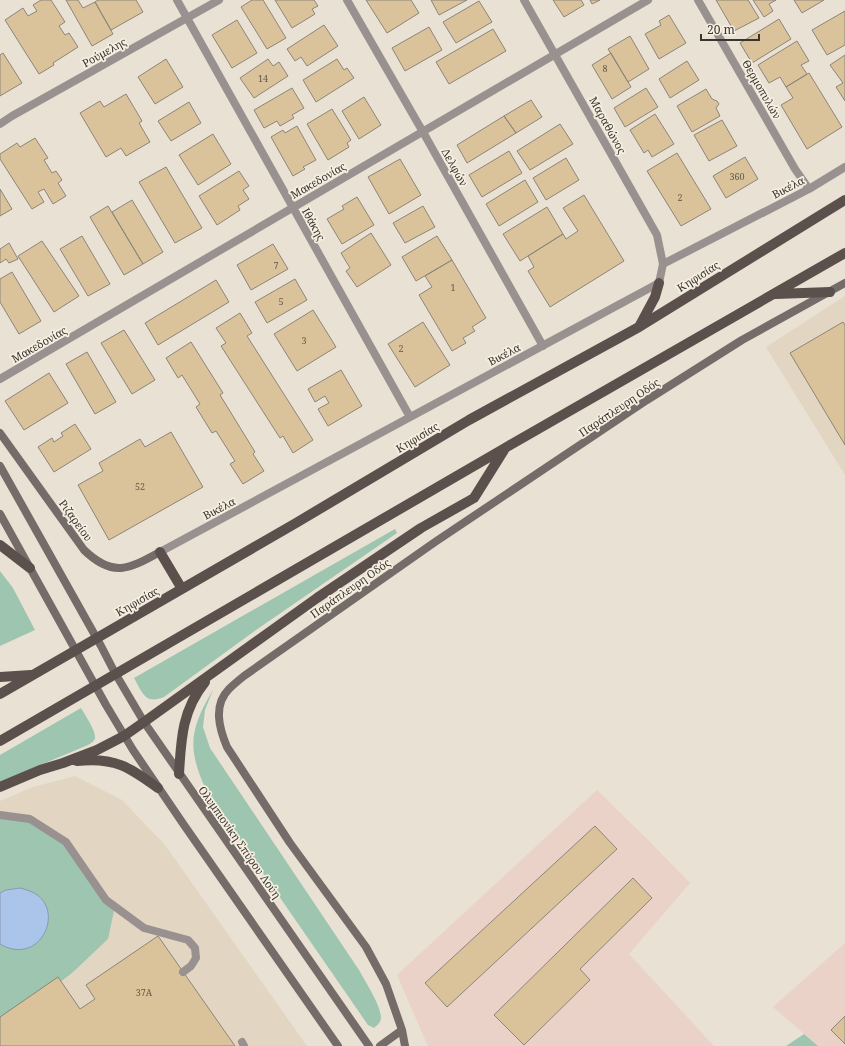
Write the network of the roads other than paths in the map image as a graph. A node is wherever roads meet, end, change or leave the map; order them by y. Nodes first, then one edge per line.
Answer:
1 (177, 0) edge
2 (220, 0) edge
3 (347, 0) edge
4 (524, 0) edge
5 (648, 0) edge
6 (698, 0) edge
7 (188, 19) junction
8 (556, 54) junction
9 (0, 124) edge
10 (423, 132) junction
11 (845, 167) edge
12 (809, 189) junction
13 (845, 200) edge
14 (293, 208) junction
15 (845, 253) edge
16 (663, 264) junction
17 (659, 283) junction
18 (845, 283) edge
19 (830, 292) junction
20 (774, 294) junction
21 (639, 327) junction
22 (543, 346) junction
23 (0, 379) edge
24 (410, 417) junction
25 (0, 433) edge
26 (505, 448) junction
27 (0, 466) edge
28 (4, 476) edge
29 (0, 514) edge
30 (0, 545) edge
31 (160, 552) junction
32 (30, 568) junction
33 (182, 589) junction
34 (35, 674) junction
35 (212, 674) junction
36 (0, 677) edge
37 (0, 694) edge
38 (144, 722) junction
39 (124, 736) junction
40 (0, 741) edge
41 (63, 763) junction
42 (179, 774) junction
43 (0, 787) edge
44 (158, 788) junction
45 (0, 815) edge
46 (183, 972) dead end
47 (402, 1030) junction
48 (338, 1046) edge
49 (369, 1046) edge
50 (380, 1046) edge
51 (405, 1046) edge

1 - 7 street, Ιθάκης
2 - 7 street, Ρούμελης
3 - 10 street, Δελφών
4 - 8 street, Μαραθώνος
5 - 8 street, Μακεδονίας
6 - 12 street, Θερμοπυλών
7 - 9 street, Ρούμελης
7 - 14 street, Ιθάκης
8 - 10 street, Μακεδονίας
8 - 16 street, Μαραθώνος
10 - 14 street, Μακεδονίας
10 - 22 street, Δελφών
11 - 12 street, Βικέλα
12 - 16 street, Βικέλα
13 - 21 main road, Κηφισίας
14 - 23 street, Μακεδονίας
14 - 24 street, Ιθάκης
15 - 20 main road
16 - 17 street
17 - 21 main road
17 - 22 street, Βικέλα
18 - 19 street, Παράπλευρη Οδός
19 - 20 main road
19 - 47 street, Παράπλευρη Οδός
20 - 26 main road
21 - 33 main road, Κηφισίας
22 - 24 street, Βικέλα
24 - 31 street, Βικέλα
25 - 31 street, Ριζαρείου
26 - 35 main road
26 - 40 main road
27 - 28 street
28 - 38 street, Ολυμπιονίκη Σπύρου Λούη
29 - 32 street
30 - 32 main road
31 - 33 main road
32 - 39 street
33 - 34 main road, Κηφισίας
34 - 36 main road
34 - 37 main road, Κηφισίας
35 - 38 main road
35 - 42 main road
38 - 39 main road
38 - 42 street, Ολυμπιονίκη Σπύρου Λούη
39 - 41 main road
39 - 44 street
41 - 43 main road
41 - 44 main road
42 - 49 street, Ολυμπιονίκη Σπύρου Λούη
44 - 48 street
45 - 46 street
47 - 50 street
47 - 51 street, Παράπλευρη Οδός

